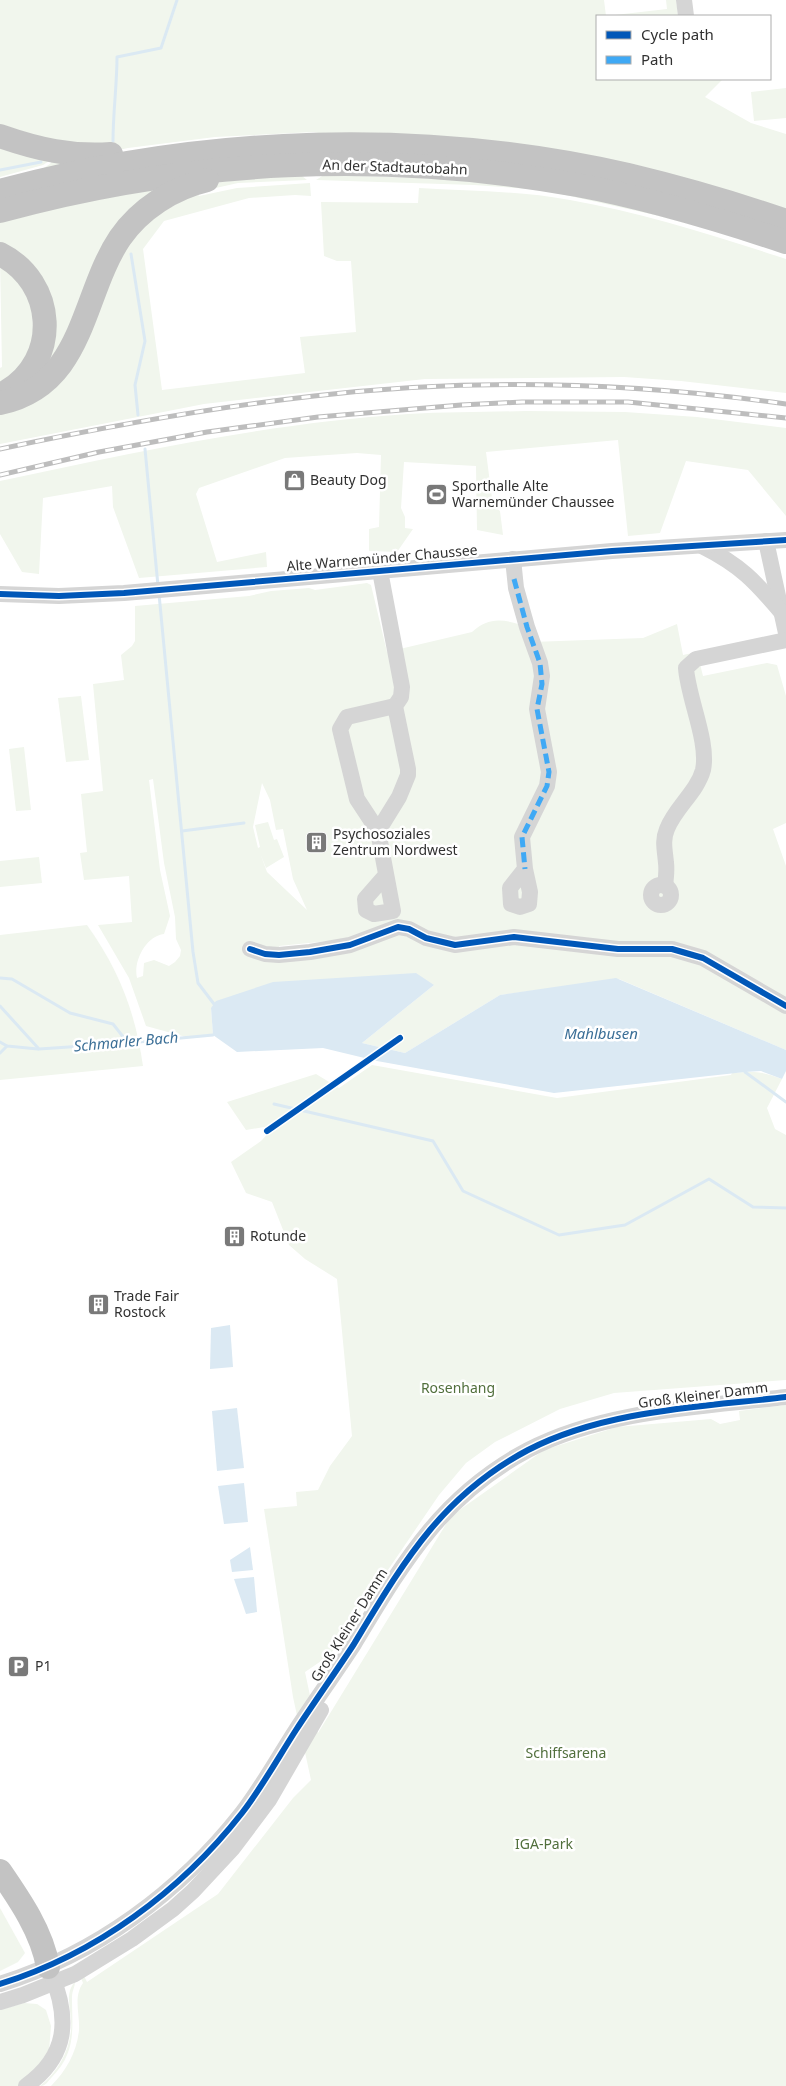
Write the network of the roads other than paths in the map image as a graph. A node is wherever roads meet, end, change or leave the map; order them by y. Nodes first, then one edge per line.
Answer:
1 (684, 0) edge
2 (686, 15) edge
3 (0, 136) edge
4 (160, 157) junction
5 (270, 166) junction
6 (0, 191) edge
7 (715, 197) junction
8 (0, 211) edge
9 (786, 212) edge
10 (786, 221) edge
11 (786, 242) edge
12 (0, 254) edge
13 (0, 395) edge
14 (0, 403) edge
15 (786, 540) edge
16 (766, 541) junction
17 (700, 545) junction
18 (513, 559) junction
19 (380, 571) junction
20 (0, 594) edge
21 (782, 613) junction
22 (786, 633) edge
23 (786, 640) edge
24 (395, 706) junction
25 (378, 830) junction
26 (524, 869) dead end
27 (386, 875) dead end
28 (665, 886) dead end
29 (250, 949) dead end
30 (786, 1006) edge
31 (786, 1397) edge
32 (0, 1871) edge
33 (0, 1895) edge
34 (52, 1975) junction
35 (0, 1984) edge
36 (0, 2002) edge
37 (26, 2086) edge

1 - 2 street
3 - 4 highway
4 - 6 highway, An der Stadtautobahn
4 - 7 highway, An der Stadtautobahn
5 - 8 highway, An der Stadtautobahn
5 - 11 highway, An der Stadtautobahn
5 - 14 highway
7 - 9 street
7 - 10 highway, An der Stadtautobahn
12 - 13 highway
15 - 16 street, Alte Warnemünder Chaussee
16 - 17 street, Alte Warnemünder Chaussee
16 - 21 street
17 - 18 street, Alte Warnemünder Chaussee
17 - 21 street, Alte Warnemünder Chaussee
18 - 19 street, Alte Warnemünder Chaussee
18 - 26 street
19 - 20 street, Alte Warnemünder Chaussee
19 - 24 street, Alte Warnemünder Chaussee
21 - 22 street
23 - 28 street
24 - 25 street, Alte Warnemünder Chaussee
24 - 25 street
25 - 27 street
29 - 30 street
31 - 34 street, Groß Kleiner Damm
32 - 34 highway
33 - 34 highway
34 - 35 street, Groß Kleiner Damm
34 - 36 street, Groß Kleiner Damm
34 - 37 street

